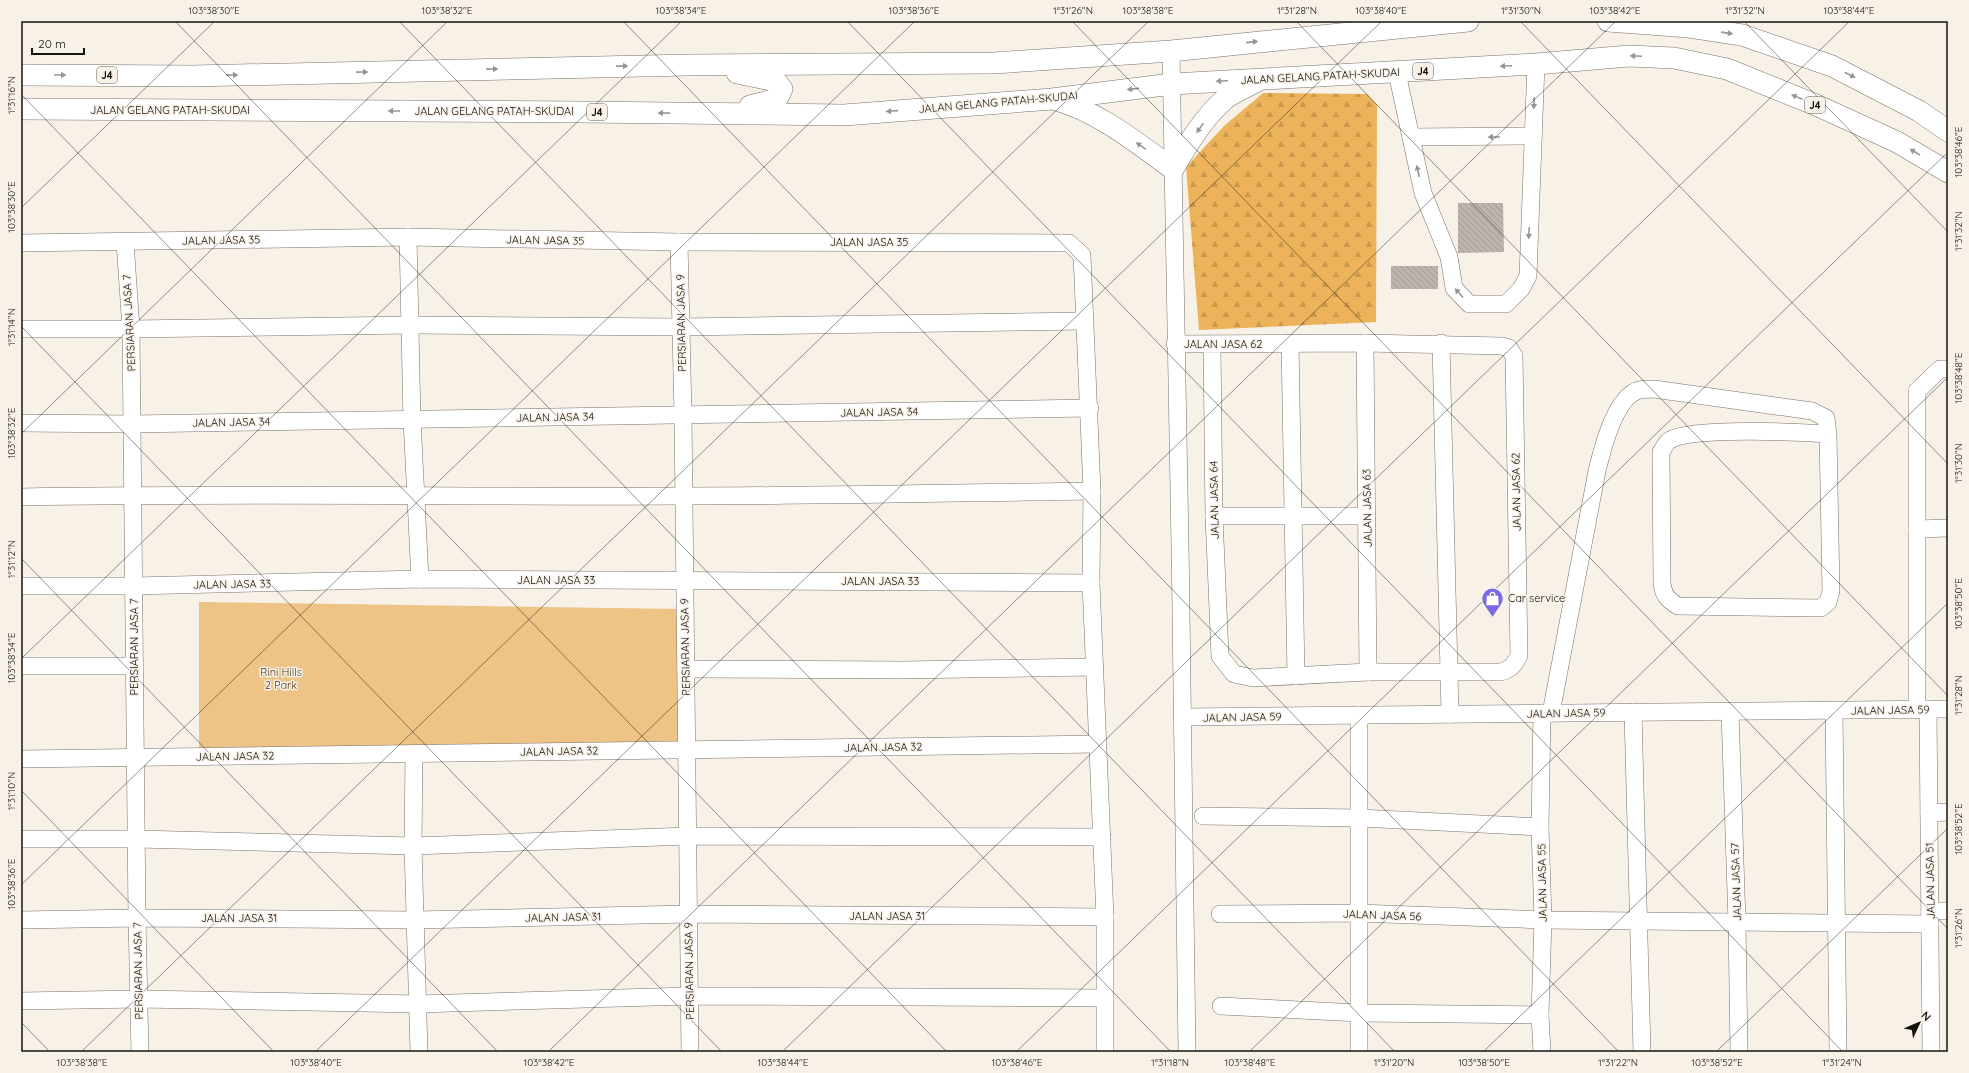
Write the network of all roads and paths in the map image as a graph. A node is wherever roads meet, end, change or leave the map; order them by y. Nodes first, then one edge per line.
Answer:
1 (1468, 21) edge
2 (1608, 21) edge
3 (1687, 24) edge
4 (1171, 51) junction
5 (688, 64) junction
6 (1536, 64) junction
7 (1397, 73) junction
8 (21, 75) edge
9 (1262, 78) junction
10 (1172, 84) junction
11 (1052, 99) junction
12 (21, 110) edge
13 (692, 113) junction
14 (1948, 131) edge
15 (1533, 136) junction
16 (1411, 137) junction
17 (1174, 169) junction
18 (1948, 172) edge
19 (408, 237) junction
20 (125, 242) junction
21 (679, 242) junction
22 (21, 243) edge
23 (1084, 321) junction
24 (411, 325) junction
25 (681, 327) junction
26 (21, 329) edge
27 (131, 329) junction
28 (1290, 343) junction
29 (1365, 343) junction
30 (1441, 343) junction
31 (1176, 344) junction
32 (1212, 345) junction
33 (1944, 369) edge
34 (1090, 408) junction
35 (683, 415) junction
36 (412, 420) junction
37 (21, 423) edge
38 (132, 424) junction
39 (1828, 434) junction
40 (1092, 491) junction
41 (132, 495) junction
42 (414, 495) junction
43 (683, 496) junction
44 (21, 497) edge
45 (1294, 515) junction
46 (1214, 516) junction
47 (1367, 516) junction
48 (1948, 528) edge
49 (1917, 529) junction
50 (420, 579) junction
51 (685, 580) junction
52 (1090, 583) junction
53 (21, 586) edge
54 (134, 586) junction
55 (1220, 656) joint
56 (21, 666) edge
57 (134, 666) junction
58 (1095, 667) junction
59 (686, 669) junction
60 (1368, 672) junction
61 (1448, 672) junction
62 (1296, 676) junction
63 (1948, 709) edge
64 (1923, 710) junction
65 (1834, 711) junction
66 (1633, 712) junction
67 (1730, 712) junction
68 (1547, 713) junction
69 (1450, 714) junction
70 (1359, 715) junction
71 (1184, 717) junction
72 (1097, 744) junction
73 (686, 749) junction
74 (414, 754) junction
75 (136, 758) junction
76 (21, 759) edge
77 (1948, 812) edge
78 (1929, 813) junction
79 (1203, 816) dead end
80 (1359, 818) junction
81 (1540, 827) junction
82 (688, 836) junction
83 (1102, 837) junction
84 (21, 839) edge
85 (137, 839) junction
86 (413, 846) junction
87 (1948, 911) edge
88 (1359, 913) junction
89 (688, 914) junction
90 (1220, 914) dead end
91 (1105, 917) junction
92 (137, 918) junction
93 (1930, 918) junction
94 (21, 920) edge
95 (415, 920) junction
96 (1543, 920) junction
97 (1638, 921) junction
98 (1737, 922) junction
99 (1837, 923) junction
100 (689, 996) junction
101 (1105, 998) junction
102 (139, 999) junction
103 (21, 1001) edge
104 (418, 1004) junction
105 (1221, 1006) dead end
106 (1359, 1013) junction
107 (1540, 1015) junction
108 (140, 1052) edge
109 (419, 1052) edge
110 (690, 1052) edge
111 (1105, 1052) edge
112 (1187, 1052) edge
113 (1359, 1052) edge
114 (1542, 1052) edge
115 (1642, 1052) edge
116 (1739, 1052) edge
117 (1838, 1052) edge
118 (1931, 1052) edge

4 -> 1 main road, J4
2 - 3 main road
3 -> 14 main road
4 - 5 main road, J4
4 - 10 street
8 -> 5 main road, J4
5 - 13 main road
6 -> 7 main road, JALAN GELANG PATAH-SKUDAI / J4
6 -> 15 street
18 -> 6 main road, JALAN GELANG PATAH-SKUDAI / J4
7 - 9 main road, JALAN GELANG PATAH-SKUDAI / J4
7 - 16 street
9 -> 10 main road, JALAN GELANG PATAH-SKUDAI / J4
9 -> 17 main road
10 -> 11 main road, JALAN GELANG PATAH-SKUDAI / J4
10 - 17 street
11 -> 13 main road, JALAN GELANG PATAH-SKUDAI / J4
17 -> 11 main road
13 -> 12 main road, JALAN GELANG PATAH-SKUDAI / J4
15 -> 16 street
15 -> 16 street
17 - 31 street
19 - 20 street, JALAN JASA 35
19 - 21 street, JALAN JASA 35
19 - 24 street
20 - 22 street, JALAN JASA 35
20 - 27 street, PERSIARAN JASA 7
21 - 23 street, JALAN JASA 35
21 - 25 street, PERSIARAN JASA 9
23 - 25 street
23 - 34 street
24 - 25 street
24 - 27 street
24 - 36 street
25 - 35 street, PERSIARAN JASA 9
26 - 27 street
27 - 38 street, PERSIARAN JASA 7
28 - 29 street, JALAN JASA 62
28 - 32 street, JALAN JASA 62
28 - 45 street
29 - 30 street, JALAN JASA 62
29 - 47 street, JALAN JASA 63
30 - 61 street
30 - 61 street, JALAN JASA 62
31 - 32 street, JALAN JASA 62
31 - 71 street
32 - 46 street, JALAN JASA 64
33 - 49 street, JALAN JASA 51
34 - 35 street, JALAN JASA 34
34 - 40 street
35 - 36 street, JALAN JASA 34
35 - 43 street, PERSIARAN JASA 9
36 - 38 street, JALAN JASA 34
36 - 42 street
37 - 38 street, JALAN JASA 34
38 - 41 street, PERSIARAN JASA 7
39 - 39 street
39 - 68 street, JALAN JASA 55
40 - 43 street
40 - 52 street
41 - 42 street
41 - 44 street
41 - 54 street, PERSIARAN JASA 7
42 - 43 street
42 - 50 street
43 - 51 street, PERSIARAN JASA 9
45 - 46 street
45 - 47 street
45 - 62 street
46 - 55 street, JALAN JASA 64
47 - 60 street, JALAN JASA 63
48 - 49 street
49 - 64 street, JALAN JASA 51
50 - 51 street, JALAN JASA 33
50 - 54 street, JALAN JASA 33
51 - 52 street, JALAN JASA 33
51 - 59 street, PERSIARAN JASA 9
52 - 58 street
53 - 54 street, JALAN JASA 33
54 - 57 street, PERSIARAN JASA 7
55 - 62 street, JALAN JASA 62
56 - 57 street
57 - 75 street, PERSIARAN JASA 7
58 - 59 street
58 - 72 street
59 - 73 street, PERSIARAN JASA 9
60 - 61 street, JALAN JASA 62
60 - 62 street, JALAN JASA 62
61 - 69 street
63 - 64 street, JALAN JASA 59
64 - 65 street, JALAN JASA 59
64 - 78 street, JALAN JASA 51
65 - 67 street, JALAN JASA 59
65 - 99 street
66 - 67 street, JALAN JASA 59
66 - 68 street, JALAN JASA 59
66 - 97 street
67 - 98 street, JALAN JASA 57
68 - 69 street, JALAN JASA 59
68 - 81 street, JALAN JASA 55
69 - 70 street, JALAN JASA 59
70 - 71 street, JALAN JASA 59
70 - 80 street
71 - 112 street
72 - 73 street, JALAN JASA 32
72 - 83 street
73 - 74 street, JALAN JASA 32
73 - 82 street, PERSIARAN JASA 9
74 - 75 street, JALAN JASA 32
74 - 86 street
75 - 76 street, JALAN JASA 32
75 - 85 street, PERSIARAN JASA 7
77 - 78 street
78 - 93 street, JALAN JASA 51
79 - 80 street
80 - 81 street
80 - 88 street
81 - 96 street, JALAN JASA 55
82 - 83 street
82 - 86 street
82 - 89 street, PERSIARAN JASA 9
83 - 91 street
84 - 85 street
85 - 86 street
85 - 92 street, PERSIARAN JASA 7
86 - 95 street
87 - 93 street, JALAN JASA 56
88 - 90 street, JALAN JASA 56
88 - 96 street, JALAN JASA 56
88 - 106 street
89 - 91 street, JALAN JASA 31
89 - 95 street, JALAN JASA 31
89 - 100 street, PERSIARAN JASA 9
91 - 101 street
92 - 94 street, JALAN JASA 31
92 - 95 street, JALAN JASA 31
92 - 102 street, PERSIARAN JASA 7
93 - 99 street, JALAN JASA 56
93 - 118 street, JALAN JASA 51
95 - 104 street
96 - 97 street, JALAN JASA 56
96 - 107 street, JALAN JASA 55
97 - 98 street, JALAN JASA 56
97 - 115 street
98 - 99 street, JALAN JASA 56
98 - 116 street, JALAN JASA 57
99 - 117 street
100 - 101 street
100 - 104 street
100 - 110 street, PERSIARAN JASA 9
101 - 111 street
102 - 103 street
102 - 104 street
102 - 108 street, PERSIARAN JASA 7
104 - 109 street
105 - 106 street
106 - 107 street
106 - 113 street
107 - 114 street, JALAN JASA 55

